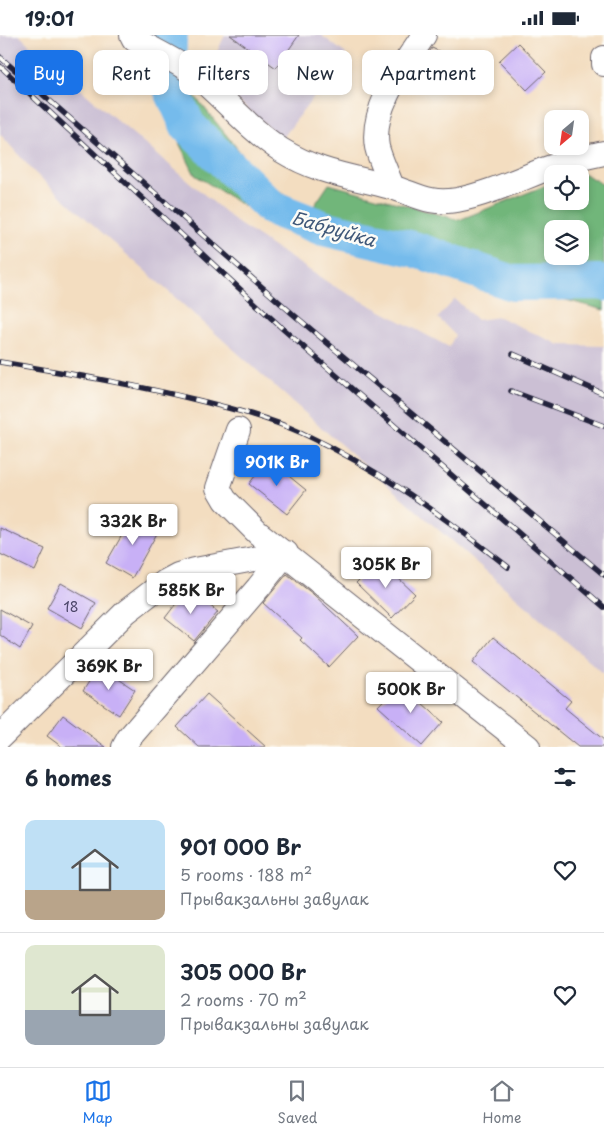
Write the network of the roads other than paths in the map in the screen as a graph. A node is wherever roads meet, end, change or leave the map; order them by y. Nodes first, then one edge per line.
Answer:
1 (424, 35) edge
2 (133, 37) edge
3 (604, 58) edge
4 (604, 64) edge
5 (604, 153) edge
6 (392, 187) junction
7 (238, 430) dead end
8 (286, 553) junction
9 (0, 737) edge
10 (124, 747) edge
11 (528, 747) edge

1 - 6 street
2 - 6 street
3 - 4 street
5 - 6 street
7 - 8 street
8 - 9 street
8 - 10 street
8 - 11 street

